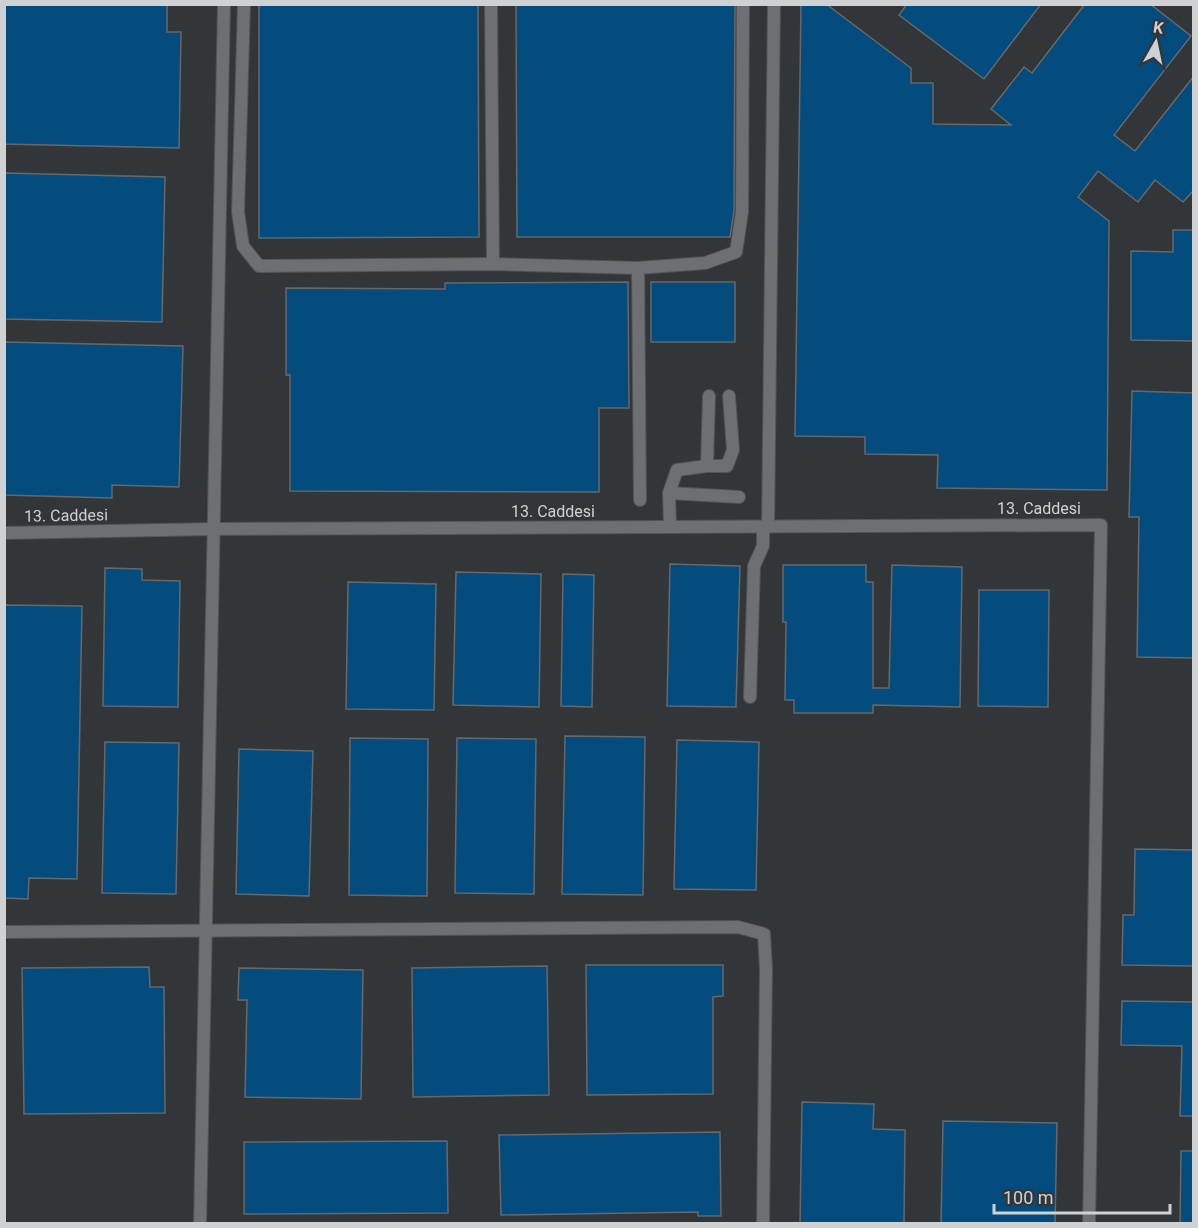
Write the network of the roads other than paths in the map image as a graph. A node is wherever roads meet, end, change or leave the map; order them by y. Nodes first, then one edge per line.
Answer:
1 (224, 4) edge
2 (244, 4) edge
3 (491, 4) edge
4 (743, 4) edge
5 (774, 4) edge
6 (493, 264) junction
7 (638, 268) junction
8 (709, 396) dead end
9 (729, 396) dead end
10 (707, 466) junction
11 (669, 493) junction
12 (739, 497) dead end
13 (640, 500) dead end
14 (670, 527) junction
15 (766, 527) junction
16 (213, 529) junction
17 (4, 533) edge
18 (750, 697) dead end
19 (206, 929) junction
20 (4, 932) edge
21 (200, 1224) edge
22 (763, 1224) edge
23 (1089, 1224) edge

1 - 16 street
2 - 6 street
3 - 6 street
4 - 7 street
5 - 15 street
6 - 7 street
7 - 13 street
8 - 10 street
9 - 10 street
10 - 11 street
11 - 12 street
11 - 14 street
14 - 15 street, 13. Caddesi
14 - 16 street, 13. Caddesi
15 - 18 street
15 - 23 street, 13. Caddesi
16 - 17 street, 13. Caddesi
16 - 19 street
19 - 20 street
19 - 21 street
19 - 22 street

